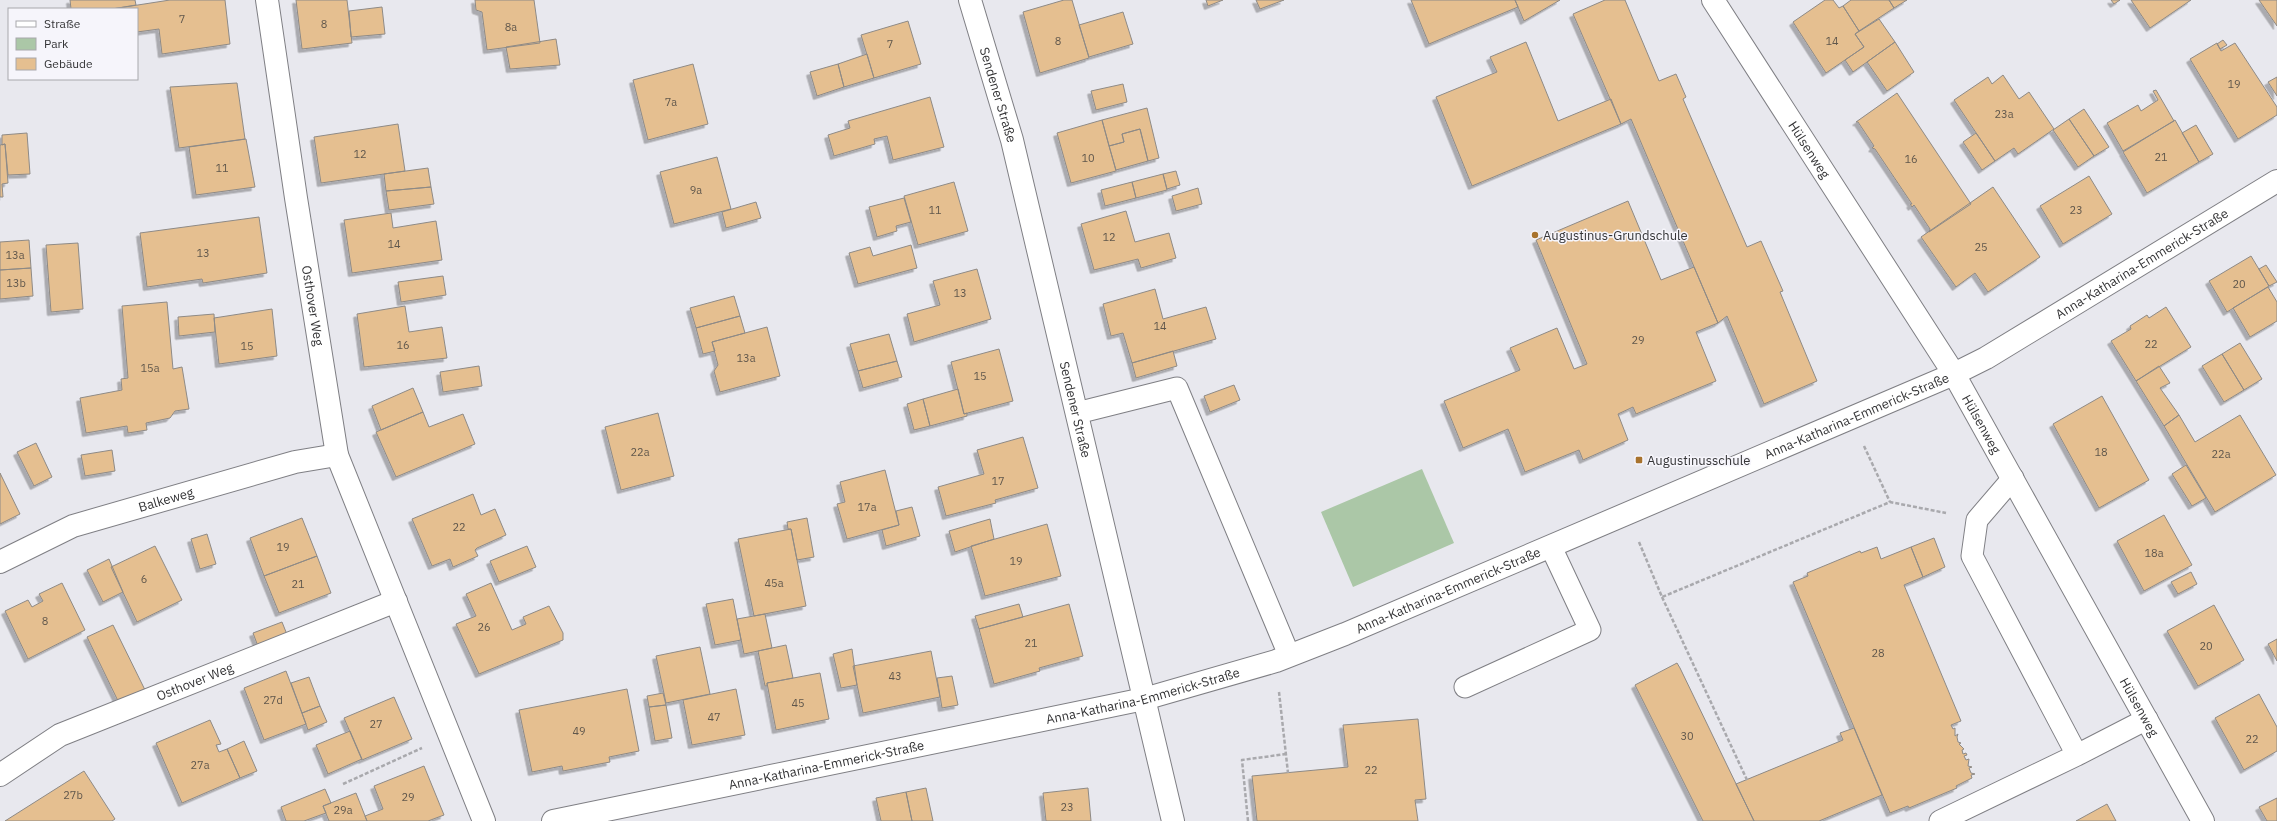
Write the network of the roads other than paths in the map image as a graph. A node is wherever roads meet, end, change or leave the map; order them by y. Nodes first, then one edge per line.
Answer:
1 (267, 0) edge
2 (970, 0) edge
3 (1713, 0) edge
4 (2277, 181) edge
5 (1954, 374) junction
6 (1077, 413) junction
7 (337, 455) junction
8 (2013, 478) junction
9 (1551, 547) junction
10 (0, 562) edge
11 (396, 600) junction
12 (1283, 658) junction
13 (1465, 687) dead end
14 (1144, 699) junction
15 (2147, 719) junction
16 (2077, 755) junction
17 (0, 775) edge
18 (484, 821) edge
19 (553, 821) edge
20 (1173, 821) edge
21 (1940, 821) edge
22 (2203, 821) edge

1 - 7 street, Osthover Weg
2 - 6 street, Sendener Straße
3 - 5 street, Hülsenweg
4 - 5 street, Anna-Katharina-Emmerick-Straße
5 - 8 street, Hülsenweg
5 - 9 street, Anna-Katharina-Emmerick-Straße
6 - 12 lane
6 - 14 street, Sendener Straße
7 - 10 street, Balkeweg
7 - 11 street, Osthover Weg
8 - 15 street, Hülsenweg
8 - 16 lane
9 - 12 street, Anna-Katharina-Emmerick-Straße
9 - 13 lane
11 - 17 street, Osthover Weg
11 - 18 street, Osthover Weg
12 - 14 street, Anna-Katharina-Emmerick-Straße
14 - 19 street, Anna-Katharina-Emmerick-Straße
14 - 20 street, Sendener Straße
15 - 16 lane
15 - 22 street, Hülsenweg
16 - 21 lane

